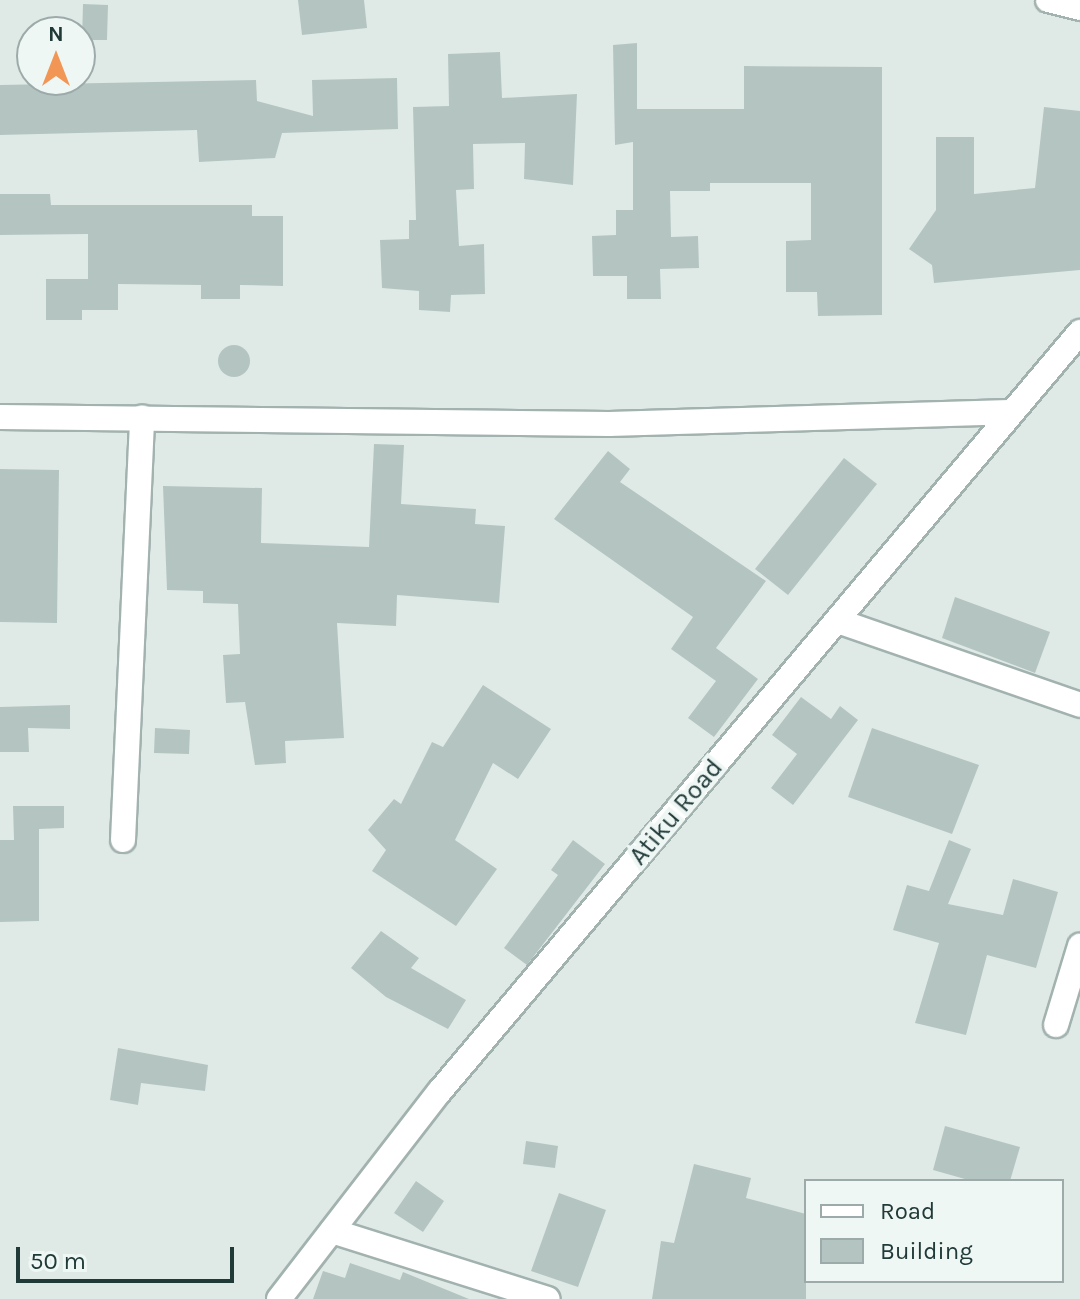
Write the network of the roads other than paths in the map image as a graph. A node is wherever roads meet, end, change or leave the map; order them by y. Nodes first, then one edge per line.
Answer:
1 (1048, 0) edge
2 (1080, 8) edge
3 (1080, 332) edge
4 (1012, 412) junction
5 (0, 417) edge
6 (142, 417) junction
7 (838, 621) junction
8 (1080, 705) edge
9 (123, 840) dead end
10 (1080, 946) edge
11 (1056, 1025) dead end
12 (332, 1231) junction
13 (279, 1299) edge
14 (548, 1299) edge

1 - 2 street
3 - 4 street, Atiku Road
4 - 6 street
4 - 7 street, Atiku Road
5 - 6 street
6 - 9 street
7 - 8 street
7 - 12 street, Atiku Road
10 - 11 street
12 - 13 street, Atiku Road
12 - 14 street

